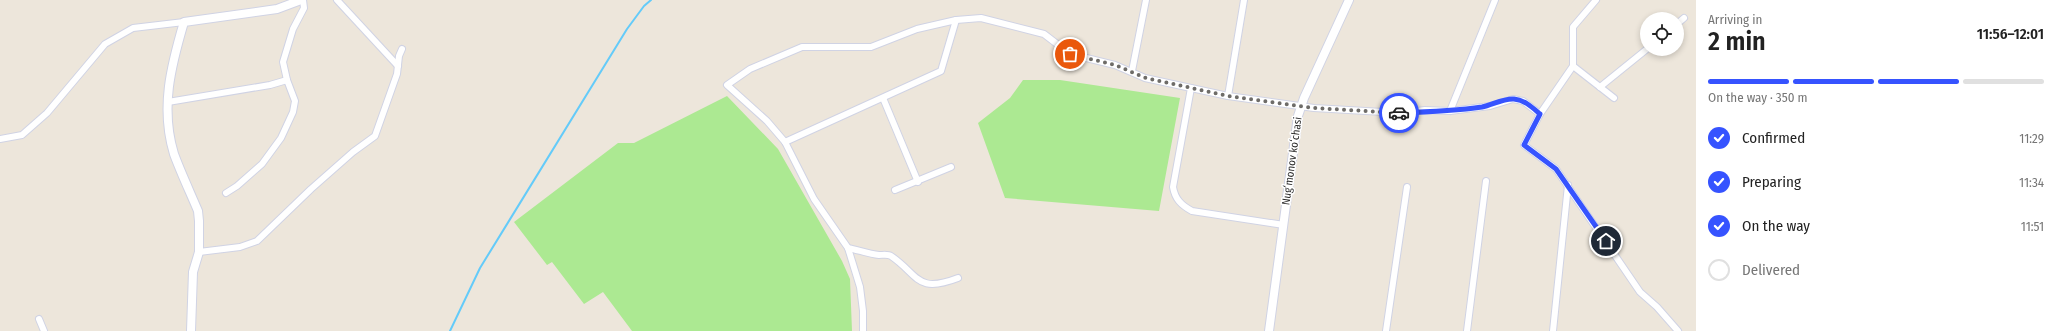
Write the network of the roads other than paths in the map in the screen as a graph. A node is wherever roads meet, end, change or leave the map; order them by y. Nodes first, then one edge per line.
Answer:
1 (302, 0) edge
2 (337, 0) edge
3 (1146, 0) edge
4 (1244, 0) edge
5 (1349, 0) edge
6 (1495, 0) edge
7 (1596, 0) edge
8 (956, 20) junction
9 (184, 22) junction
10 (402, 49) dead end
11 (1640, 55) edge
12 (398, 66) junction
13 (1573, 66) junction
14 (1132, 71) junction
15 (288, 80) junction
16 (1600, 87) junction
17 (1191, 88) junction
18 (1228, 96) junction
19 (883, 98) junction
20 (1614, 98) dead end
21 (168, 102) junction
22 (1301, 106) junction
23 (1450, 111) junction
24 (1540, 114) junction
25 (0, 139) edge
26 (785, 142) junction
27 (951, 167) dead end
28 (1486, 181) dead end
29 (918, 182) junction
30 (1568, 185) junction
31 (1407, 187) dead end
32 (895, 190) dead end
33 (226, 194) dead end
34 (1284, 225) junction
35 (848, 248) junction
36 (199, 252) junction
37 (958, 278) dead end
38 (39, 319) dead end
39 (44, 331) edge
40 (191, 331) edge
41 (863, 331) edge
42 (1269, 331) edge
43 (1386, 331) edge
44 (1467, 331) edge
45 (1553, 331) edge
46 (1678, 331) edge

1 - 9 street
1 - 15 street
2 - 12 street
3 - 14 street
4 - 18 street
5 - 22 street, Nugʻmonov koʻchasi
6 - 23 street
7 - 13 street
8 - 14 street
8 - 19 street
8 - 26 street
9 - 21 street
9 - 25 street
10 - 12 street
11 - 16 street
12 - 36 street
13 - 16 street
13 - 24 street
14 - 17 street
15 - 21 street
15 - 33 street
16 - 20 street
17 - 18 street
17 - 34 street
18 - 22 street
19 - 26 street
19 - 29 street
21 - 36 street
22 - 23 street
22 - 34 street, Nugʻmonov koʻchasi
23 - 24 street
24 - 30 street
26 - 35 street
27 - 29 street
28 - 44 street
29 - 32 street
30 - 45 street
30 - 46 street
31 - 43 street
34 - 42 street, Nugʻmonov koʻchasi
35 - 37 street
35 - 41 street
36 - 40 street
38 - 39 street

